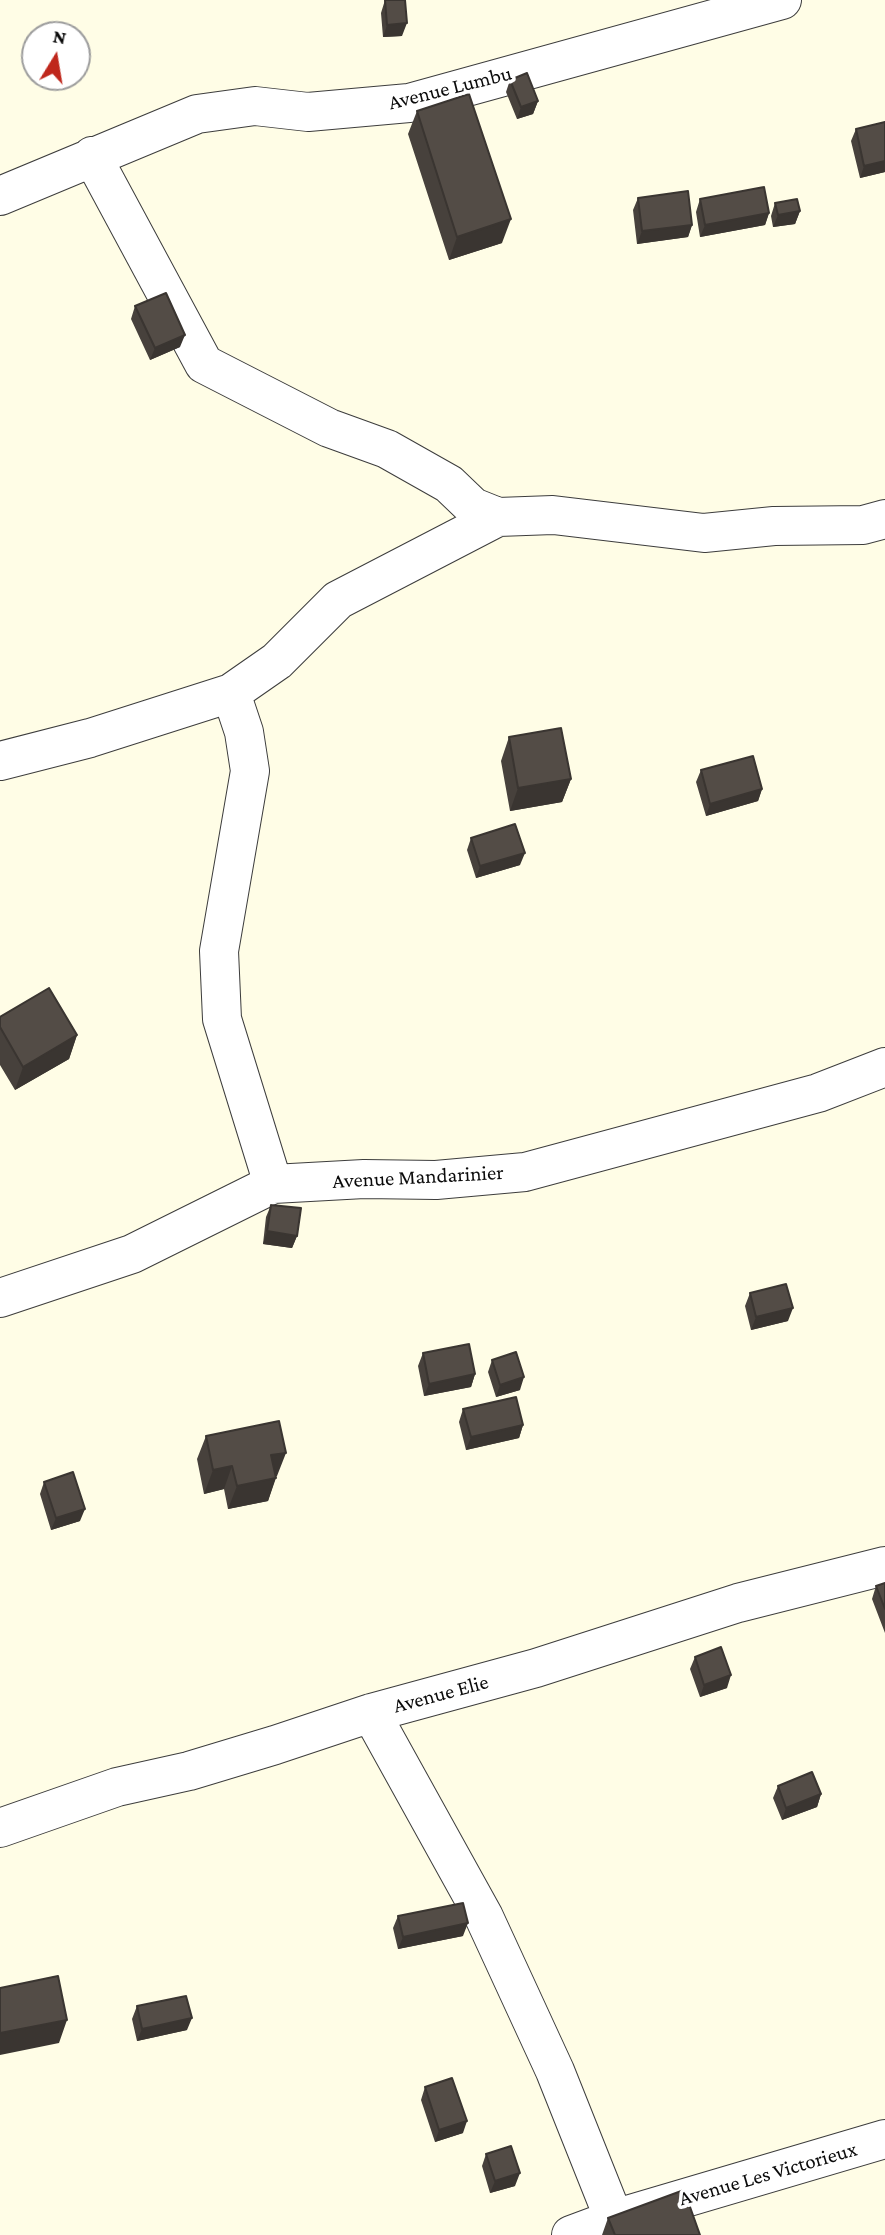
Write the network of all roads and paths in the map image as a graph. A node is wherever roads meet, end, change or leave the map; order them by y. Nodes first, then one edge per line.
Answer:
1 (782, 0) edge
2 (92, 156) junction
3 (0, 196) edge
4 (498, 517) junction
5 (885, 519) edge
6 (231, 692) junction
7 (0, 761) edge
8 (885, 1067) edge
9 (273, 1184) junction
10 (0, 1298) edge
11 (885, 1566) edge
12 (371, 1713) junction
13 (0, 1828) edge
14 (885, 2139) edge
15 (614, 2219) junction
16 (571, 2235) edge

1 - 2 street, Avenue Lumbu
2 - 3 street, Avenue Lumbu
2 - 4 street
4 - 5 street
4 - 6 street
6 - 7 street
6 - 9 street
8 - 9 street, Avenue Mandarinier
9 - 10 street, Avenue Mandarinier
11 - 12 street, Avenue Elie
12 - 13 street, Avenue Elie
12 - 15 street
14 - 15 street, Avenue Les Victorieux
15 - 16 street, Avenue Les Victorieux

